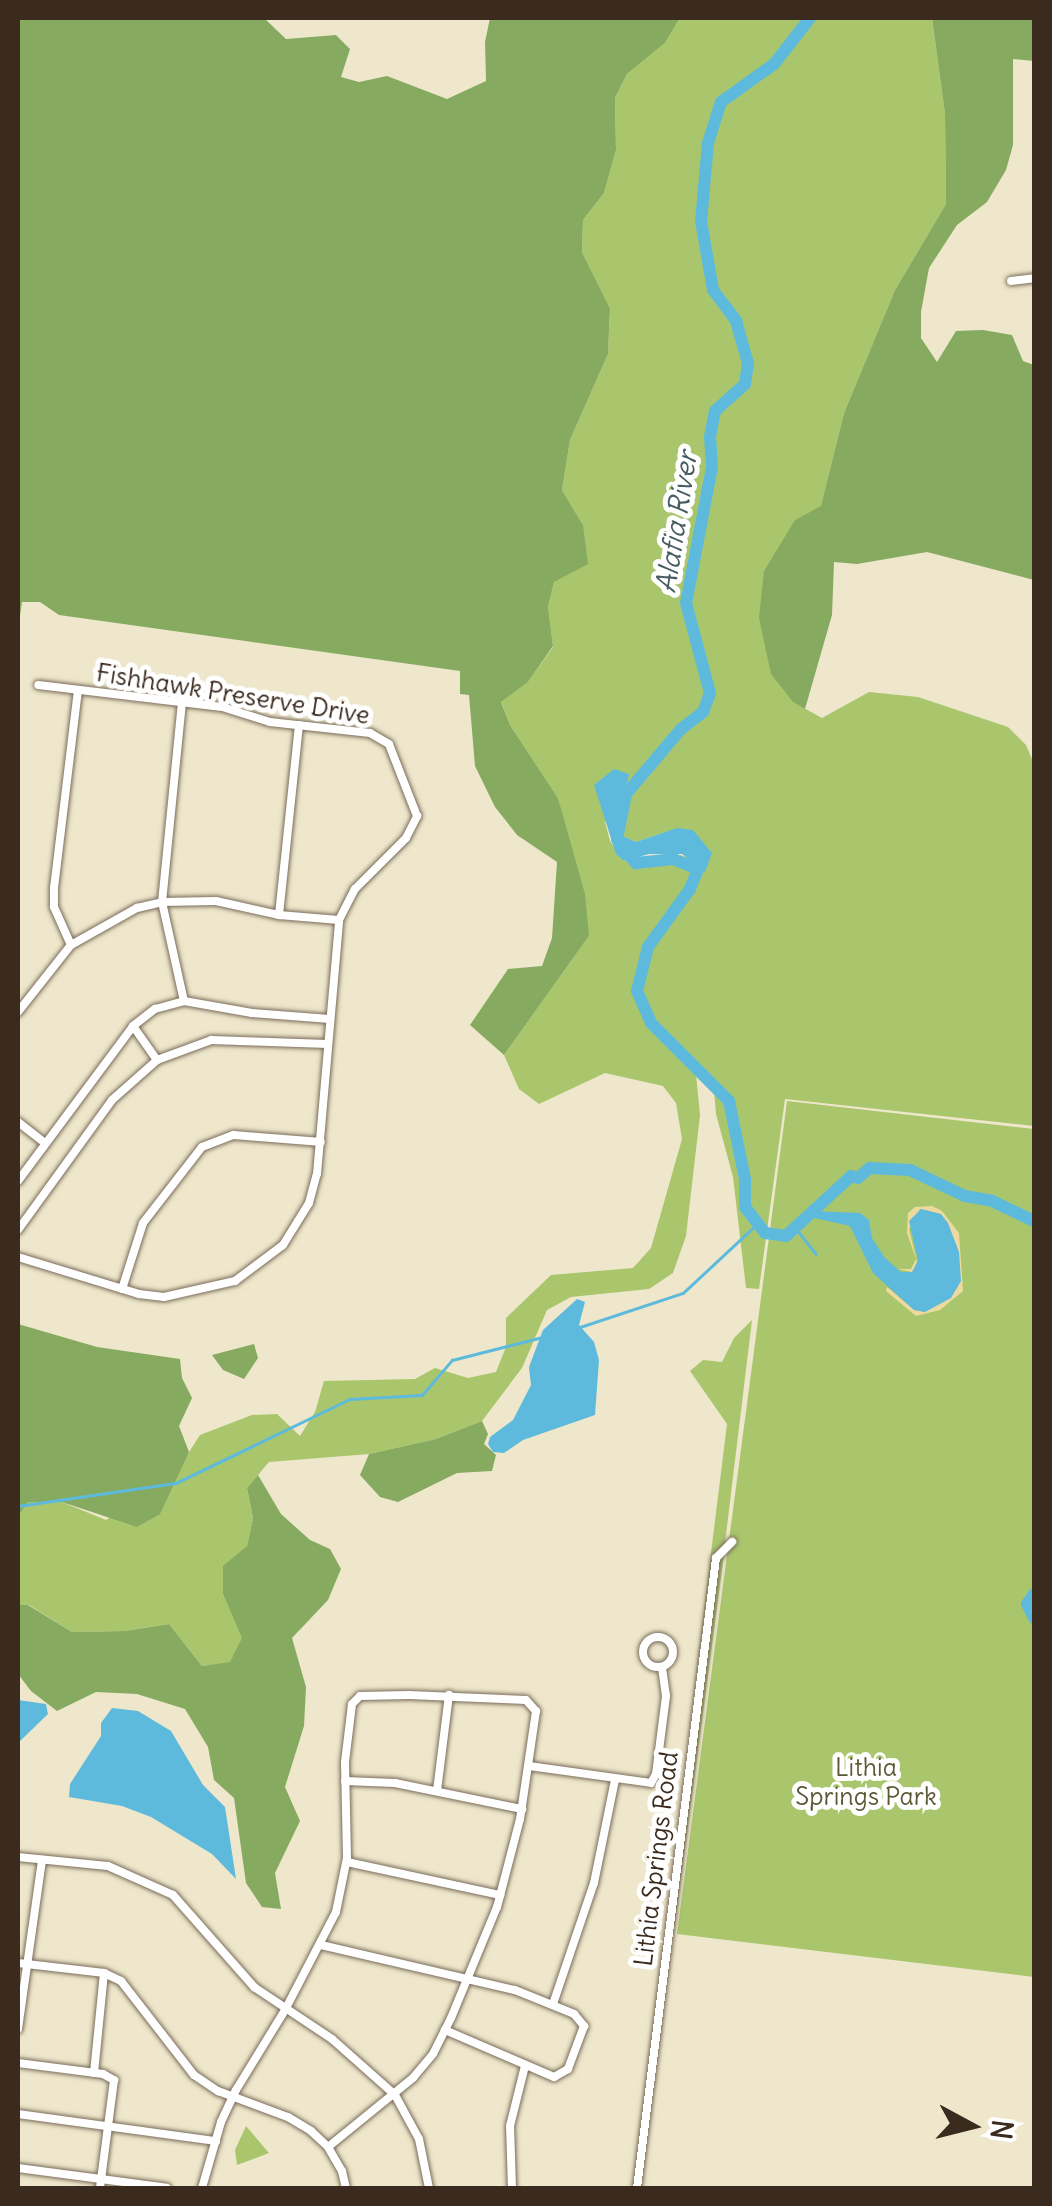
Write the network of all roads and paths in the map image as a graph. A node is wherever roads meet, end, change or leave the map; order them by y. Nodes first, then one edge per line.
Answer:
1 (1034, 278) edge
2 (1011, 282) dead end
3 (38, 685) dead end
4 (78, 690) junction
5 (182, 702) junction
6 (299, 725) junction
7 (162, 902) junction
8 (278, 914) junction
9 (339, 920) junction
10 (71, 945) junction
11 (184, 1001) junction
12 (18, 1012) edge
13 (330, 1019) junction
14 (133, 1026) junction
15 (328, 1044) junction
16 (157, 1060) junction
17 (18, 1122) edge
18 (321, 1142) junction
19 (45, 1143) junction
20 (18, 1181) edge
21 (18, 1230) edge
22 (18, 1257) edge
23 (122, 1289) junction
24 (732, 1542) dead end
25 (662, 1667) junction
26 (449, 1694) junction
27 (529, 1766) junction
28 (616, 1780) junction
29 (345, 1781) junction
30 (438, 1791) junction
31 (522, 1808) junction
32 (18, 1856) edge
33 (42, 1860) junction
34 (346, 1862) junction
35 (500, 1895) junction
36 (321, 1945) junction
37 (18, 1963) edge
38 (29, 1965) junction
39 (104, 1973) junction
40 (469, 1976) junction
41 (553, 2004) junction
42 (286, 2010) junction
43 (18, 2028) edge
44 (445, 2030) junction
45 (18, 2063) edge
46 (526, 2066) junction
47 (94, 2073) junction
48 (396, 2094) junction
49 (232, 2098) junction
50 (18, 2114) edge
51 (109, 2126) junction
52 (216, 2141) junction
53 (328, 2146) junction
54 (18, 2168) edge
55 (101, 2184) edge
56 (167, 2188) edge
57 (202, 2188) edge
58 (346, 2188) edge
59 (429, 2188) edge
60 (512, 2188) edge
61 (636, 2188) edge

1 - 2 street
3 - 4 street, Fishhawk Preserve Drive
4 - 5 street, Fishhawk Preserve Drive
4 - 10 street, Fishhawk Preserve Drive
5 - 6 street, Fishhawk Preserve Drive
5 - 7 street
6 - 8 street
6 - 9 street, Fishhawk Preserve Drive
7 - 8 street
7 - 10 street
7 - 11 street
8 - 9 street
9 - 13 street, Fishhawk Preserve Drive
10 - 12 street
11 - 13 street
11 - 14 street
13 - 15 street, Fishhawk Preserve Drive
14 - 16 street
14 - 19 street
15 - 16 street
15 - 18 street, Fishhawk Preserve Drive
16 - 21 street
17 - 19 street
18 - 23 street
18 - 23 street, Fishhawk Preserve Drive
19 - 20 street
22 - 23 street, Fishhawk Preserve Drive
24 - 61 street, Lithia Springs Road
25 - 25 street
25 - 28 street
26 - 27 street
26 - 29 street
26 - 30 street
27 - 28 street
27 - 31 street
28 - 41 street
29 - 30 street
29 - 34 street
30 - 31 street
31 - 35 street
32 - 33 street
33 - 38 street
33 - 42 street
34 - 35 street
34 - 36 street
35 - 40 street
36 - 40 street
36 - 42 street
37 - 38 street
38 - 39 street
38 - 43 street
39 - 47 street
39 - 49 street
40 - 41 street
40 - 44 street
41 - 46 street
42 - 48 street
42 - 49 street
44 - 46 street
44 - 48 street
45 - 47 street
46 - 60 street
47 - 51 street
48 - 53 street
48 - 59 street
49 - 52 street
49 - 53 street
50 - 51 street
51 - 52 street
51 - 55 street
52 - 57 street
53 - 58 street
54 - 55 street
55 - 56 street

